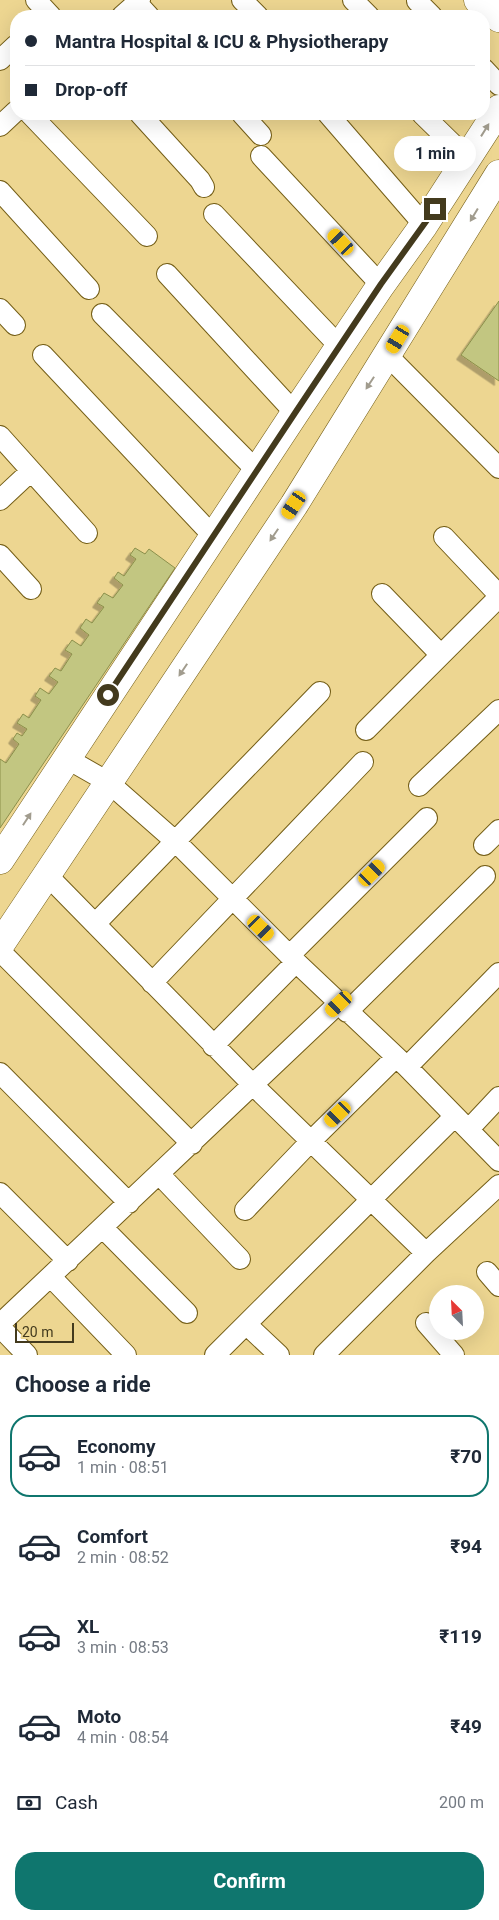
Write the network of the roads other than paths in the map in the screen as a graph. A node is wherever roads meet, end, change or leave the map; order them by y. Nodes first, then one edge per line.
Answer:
1 (242, 0) edge
2 (353, 0) edge
3 (478, 0) edge
4 (418, 1) dead end
5 (252, 10) edge
6 (363, 10) edge
7 (426, 10) edge
8 (490, 10) edge
9 (10, 51) edge
10 (0, 60) edge
11 (490, 75) edge
12 (499, 85) edge
13 (499, 109) edge
14 (10, 117) edge
15 (36, 120) edge
16 (145, 120) edge
17 (247, 120) edge
18 (333, 120) edge
19 (428, 120) edge
20 (0, 126) edge
21 (261, 135) dead end
22 (261, 156) dead end
23 (468, 158) junction
24 (499, 174) edge
25 (204, 187) dead end
26 (0, 191) edge
27 (214, 214) dead end
28 (424, 226) junction
29 (147, 236) dead end
30 (167, 274) dead end
31 (381, 284) junction
32 (88, 289) dead end
33 (0, 309) edge
34 (102, 314) dead end
35 (15, 325) dead end
36 (340, 347) junction
37 (43, 355) dead end
38 (388, 356) junction
39 (295, 413) junction
40 (0, 436) edge
41 (499, 468) edge
42 (31, 471) junction
43 (257, 471) junction
44 (0, 500) edge
45 (87, 533) dead end
46 (214, 537) junction
47 (444, 537) dead end
48 (0, 554) edge
49 (31, 589) dead end
50 (382, 594) dead end
51 (499, 596) edge
52 (440, 654) junction
53 (320, 692) dead end
54 (499, 710) edge
55 (366, 730) dead end
56 (66, 758) junction
57 (363, 762) dead end
58 (108, 782) junction
59 (419, 786) dead end
60 (427, 818) dead end
61 (499, 830) edge
62 (174, 841) junction
63 (484, 845) dead end
64 (1, 854) edge
65 (47, 875) junction
66 (485, 876) dead end
67 (233, 900) junction
68 (95, 924) junction
69 (0, 945) edge
70 (0, 951) edge
71 (293, 959) junction
72 (499, 973) edge
73 (152, 983) junction
74 (343, 1008) junction
75 (213, 1046) junction
76 (401, 1063) junction
77 (0, 1074) edge
78 (253, 1085) junction
79 (499, 1098) edge
80 (462, 1123) junction
81 (310, 1142) junction
82 (192, 1144) junction
83 (499, 1161) edge
84 (159, 1174) junction
85 (499, 1185) edge
86 (0, 1193) edge
87 (371, 1199) junction
88 (129, 1203) junction
89 (245, 1210) dead end
90 (103, 1228) junction
91 (426, 1253) junction
92 (240, 1259) dead end
93 (68, 1261) junction
94 (51, 1277) junction
95 (187, 1313) dead end
96 (2, 1321) edge
97 (426, 1323) dead end
98 (246, 1325) junction
99 (27, 1355) edge
100 (126, 1355) edge
101 (215, 1355) edge
102 (279, 1355) edge
103 (324, 1355) edge
104 (454, 1355) edge

1 - 5 street
2 - 6 street
3 - 8 street
4 - 7 street
9 - 10 street
11 - 12 street
23 -> 13 street
14 - 20 street
15 - 29 street
16 - 25 street
17 - 21 street
18 - 28 street
19 - 23 street
22 - 31 street
23 - 28 street
24 -> 38 street
26 - 32 street
27 - 36 street
28 - 31 street
30 - 39 street
31 - 36 street
33 - 35 street
34 - 43 street
36 - 39 street
37 - 46 street
38 - 41 street
38 -> 58 street
39 - 43 street
40 - 42 street
42 - 44 street
42 - 45 street
43 - 46 street
46 - 56 street
47 - 51 street
48 - 49 street
50 - 52 street
51 - 52 street
52 - 55 street
53 - 62 street
54 - 59 street
56 - 58 street
64 -> 56 street
57 - 67 street
58 - 62 street
58 - 65 street
60 - 71 street
61 - 63 street
62 - 67 street
62 - 68 street
65 - 68 street
65 - 69 street
66 - 74 street
67 - 71 street
67 - 73 street
68 - 73 street
70 - 82 street
71 - 74 street
71 - 75 street
72 - 76 street
73 - 75 street
74 - 76 street
74 - 78 street
75 - 78 street
76 - 80 street
76 - 81 street
77 - 88 street
78 - 81 street
78 - 82 street
79 - 80 street
80 - 83 street
80 - 87 street
81 - 87 street
81 - 89 street
82 - 84 street
84 - 88 street
84 - 92 street
85 - 91 street
86 - 93 street
87 - 91 street
87 - 98 street
88 - 90 street
90 - 93 street
90 - 95 street
91 - 103 street
93 - 94 street
94 - 96 street
94 - 100 street
96 - 99 street
97 - 104 street
98 - 101 street
98 - 102 street

